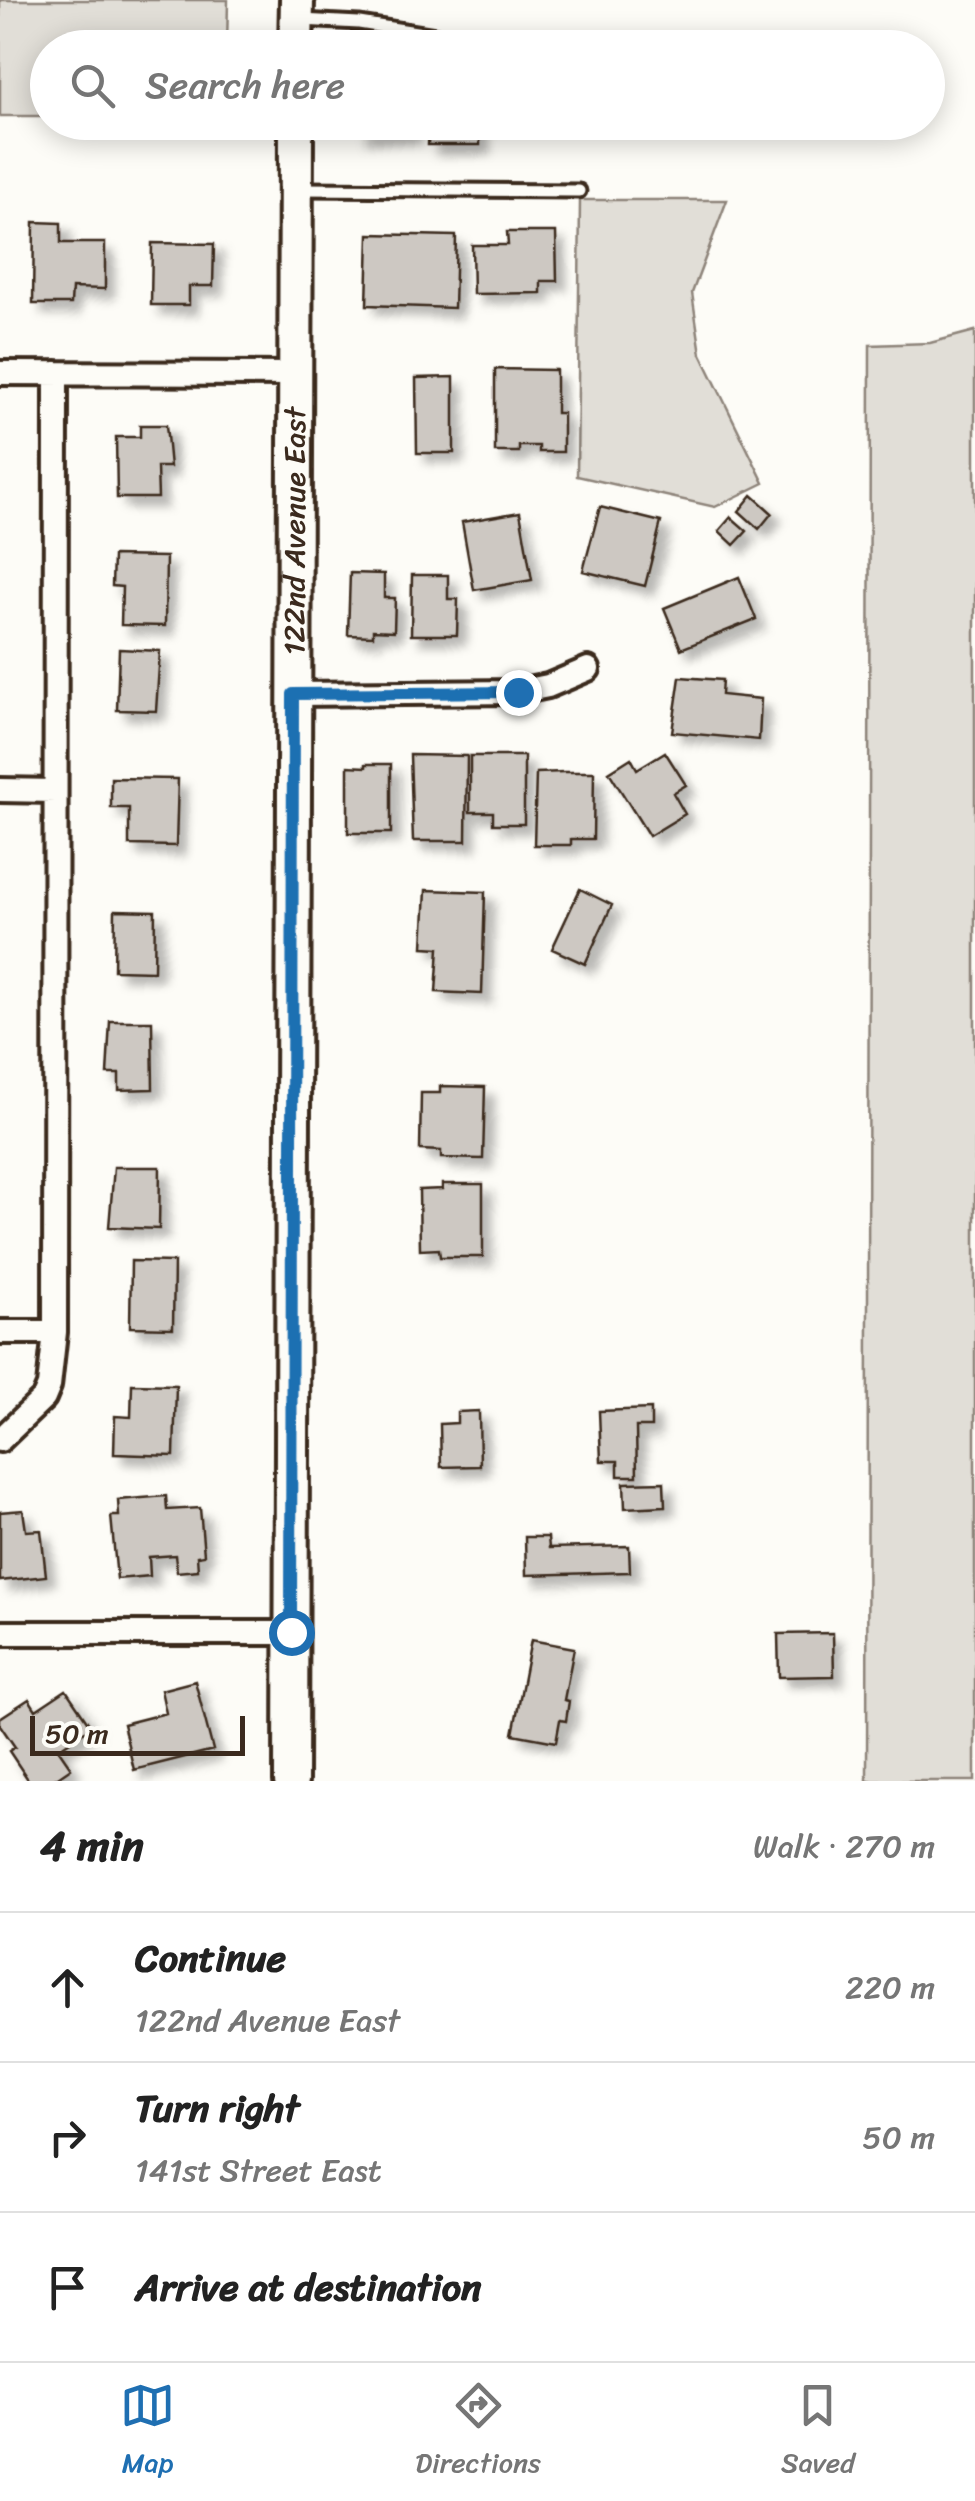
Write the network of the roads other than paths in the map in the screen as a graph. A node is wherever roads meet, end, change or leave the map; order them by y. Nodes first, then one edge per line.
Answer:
1 (297, 22) edge
2 (404, 30) edge
3 (296, 140) edge
4 (295, 189) junction
5 (579, 190) dead end
6 (0, 373) edge
7 (56, 373) junction
8 (294, 374) junction
9 (588, 669) dead end
10 (293, 694) junction
11 (0, 790) edge
12 (55, 791) junction
13 (0, 1332) edge
14 (55, 1332) junction
15 (0, 1440) edge
16 (291, 1632) junction
17 (3, 1633) dead end
18 (291, 1781) edge

1 - 2 lane
3 - 4 main road, 122nd Avenue East
4 - 5 lane
4 - 8 main road, 122nd Avenue East
6 - 7 street
7 - 8 street
7 - 12 street
8 - 10 main road, 122nd Avenue East
9 - 10 street
10 - 16 main road, 122nd Avenue East
11 - 12 street
12 - 14 street
13 - 14 street
14 - 15 street
16 - 17 street
16 - 18 main road, 122nd Avenue East

